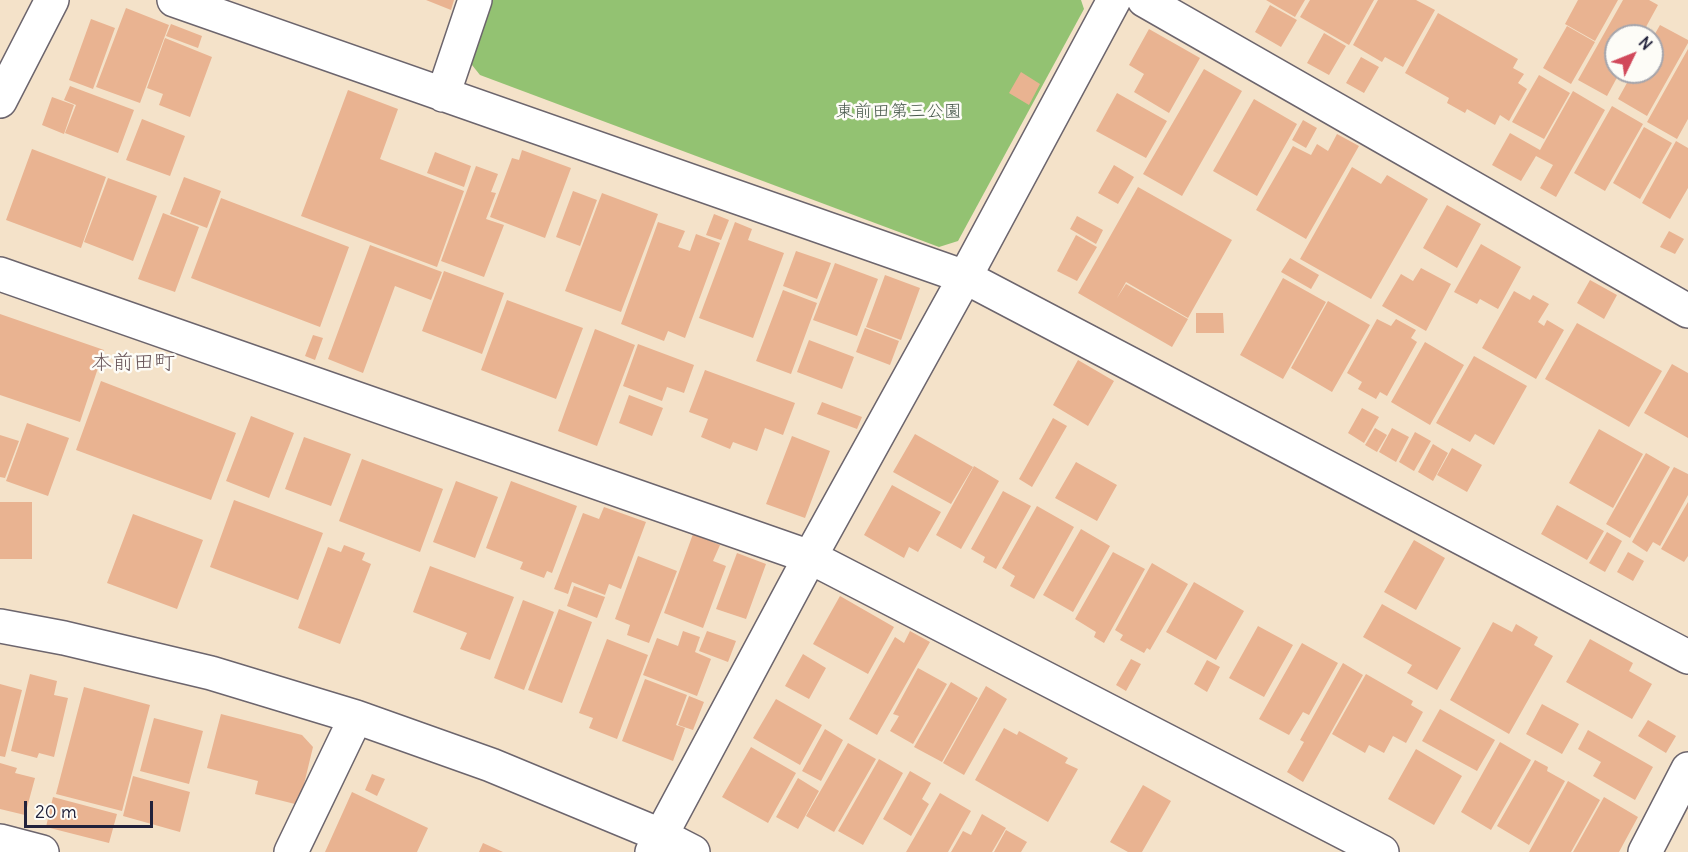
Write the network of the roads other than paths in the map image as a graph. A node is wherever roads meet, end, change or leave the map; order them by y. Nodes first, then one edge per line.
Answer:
1 (52, 0) edge
2 (174, 0) edge
3 (475, 0) edge
4 (1114, 0) edge
5 (1144, 0) edge
6 (443, 95) junction
7 (0, 101) edge
8 (0, 274) edge
9 (965, 277) junction
10 (1688, 311) edge
11 (810, 556) junction
12 (0, 626) edge
13 (1688, 657) edge
14 (356, 717) junction
15 (1688, 769) edge
16 (0, 841) edge
17 (656, 843) edge
18 (42, 852) edge
19 (291, 852) edge
20 (693, 852) edge
21 (1382, 852) edge
22 (1645, 852) edge

1 - 7 street
2 - 6 street
3 - 6 street
4 - 9 street
5 - 10 street
6 - 9 street
8 - 11 street
9 - 11 street
9 - 13 street
11 - 17 street
11 - 21 street
12 - 14 street
14 - 17 street
14 - 19 street
15 - 22 street
16 - 18 street
17 - 20 street

